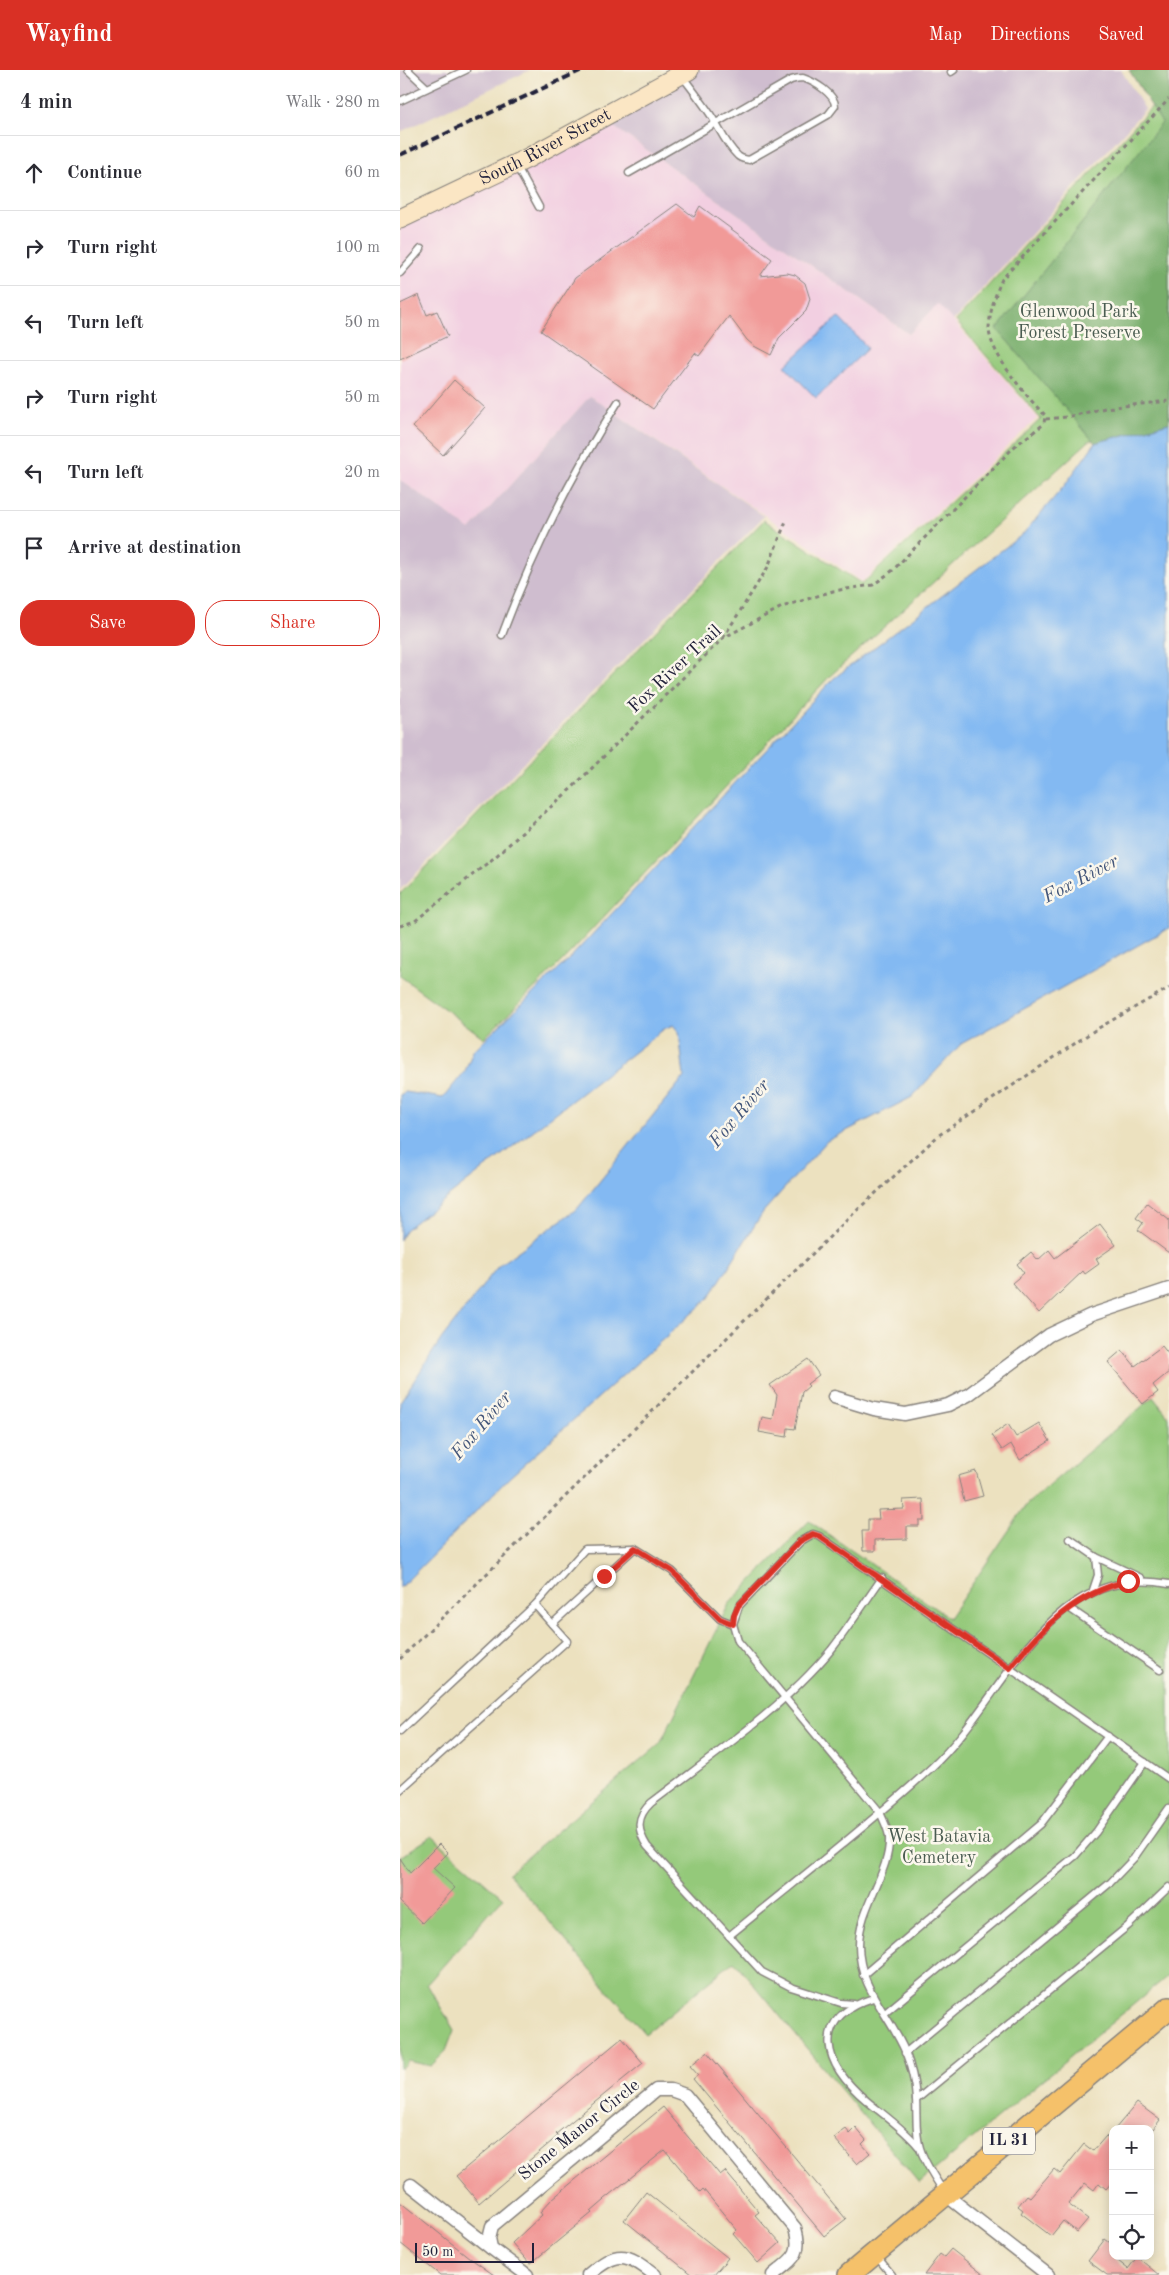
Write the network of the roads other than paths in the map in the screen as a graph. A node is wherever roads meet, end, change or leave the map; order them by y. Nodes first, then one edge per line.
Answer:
1 (408, 70) edge
2 (466, 70) edge
3 (685, 72) edge
4 (426, 88) junction
5 (400, 101) edge
6 (716, 124) junction
7 (516, 164) junction
8 (629, 173) dead end
9 (540, 207) dead end
10 (400, 219) edge
11 (421, 249) dead end
12 (400, 273) edge
13 (618, 402) dead end
14 (502, 634) dead end
15 (1169, 1288) edge
16 (834, 1397) dead end
17 (1070, 1539) dead end
18 (635, 1548) junction
19 (1096, 1558) junction
20 (882, 1578) junction
21 (1150, 1581) junction
22 (1169, 1584) edge
23 (1092, 1593) junction
24 (535, 1606) junction
25 (1069, 1608) junction
26 (552, 1624) junction
27 (733, 1624) junction
28 (1010, 1668) junction
29 (1160, 1670) dead end
30 (784, 1697) junction
31 (400, 1731) edge
32 (1108, 1736) junction
33 (1145, 1762) junction
34 (1169, 1778) edge
35 (400, 1790) edge
36 (1169, 1808) edge
37 (880, 1812) junction
38 (1169, 1887) edge
39 (729, 1936) junction
40 (863, 1975) junction
41 (873, 1998) junction
42 (854, 2004) junction
43 (1169, 2008) edge
44 (884, 2013) junction
45 (905, 2053) junction
46 (916, 2100) junction
47 (920, 2148) junction
48 (411, 2185) dead end
49 (946, 2195) junction
50 (492, 2248) junction
51 (874, 2254) junction
52 (1045, 2274) edge
53 (527, 2275) edge
54 (588, 2275) edge
55 (655, 2275) edge
56 (773, 2275) edge
57 (849, 2275) edge
58 (892, 2275) edge

1 - 4 lane
2 - 4 lane
3 - 6 lane
3 - 7 main road, South River Street
4 - 5 lane
6 - 6 lane
6 - 8 lane
7 - 9 lane
7 - 10 main road, South River Street
11 - 12 lane
13 - 14 lane
15 - 16 street
17 - 19 lane
18 - 24 lane
18 - 26 lane
18 - 27 lane
19 - 21 lane
19 - 23 lane
20 - 27 lane
20 - 28 lane
20 - 30 lane
21 - 22 lane
21 - 23 lane
23 - 25 lane
24 - 26 lane
24 - 31 lane
25 - 28 lane
25 - 29 lane
26 - 35 lane
27 - 30 lane
28 - 32 lane
28 - 37 lane
30 - 37 lane
30 - 39 lane
32 - 33 lane
32 - 40 lane
33 - 34 lane
33 - 44 lane
36 - 45 lane
37 - 39 lane
37 - 40 lane
38 - 46 lane
39 - 42 lane
40 - 41 lane
41 - 42 lane
41 - 44 lane
42 - 47 lane
43 - 49 main road, IL 31
44 - 45 lane
45 - 46 lane
46 - 47 lane
47 - 49 lane
48 - 50 street
49 - 51 main road, IL 31
49 - 52 street
50 - 53 street
50 - 56 street, Stone Manor Circle
51 - 57 main road, IL 31
51 - 58 lane
54 - 55 street

